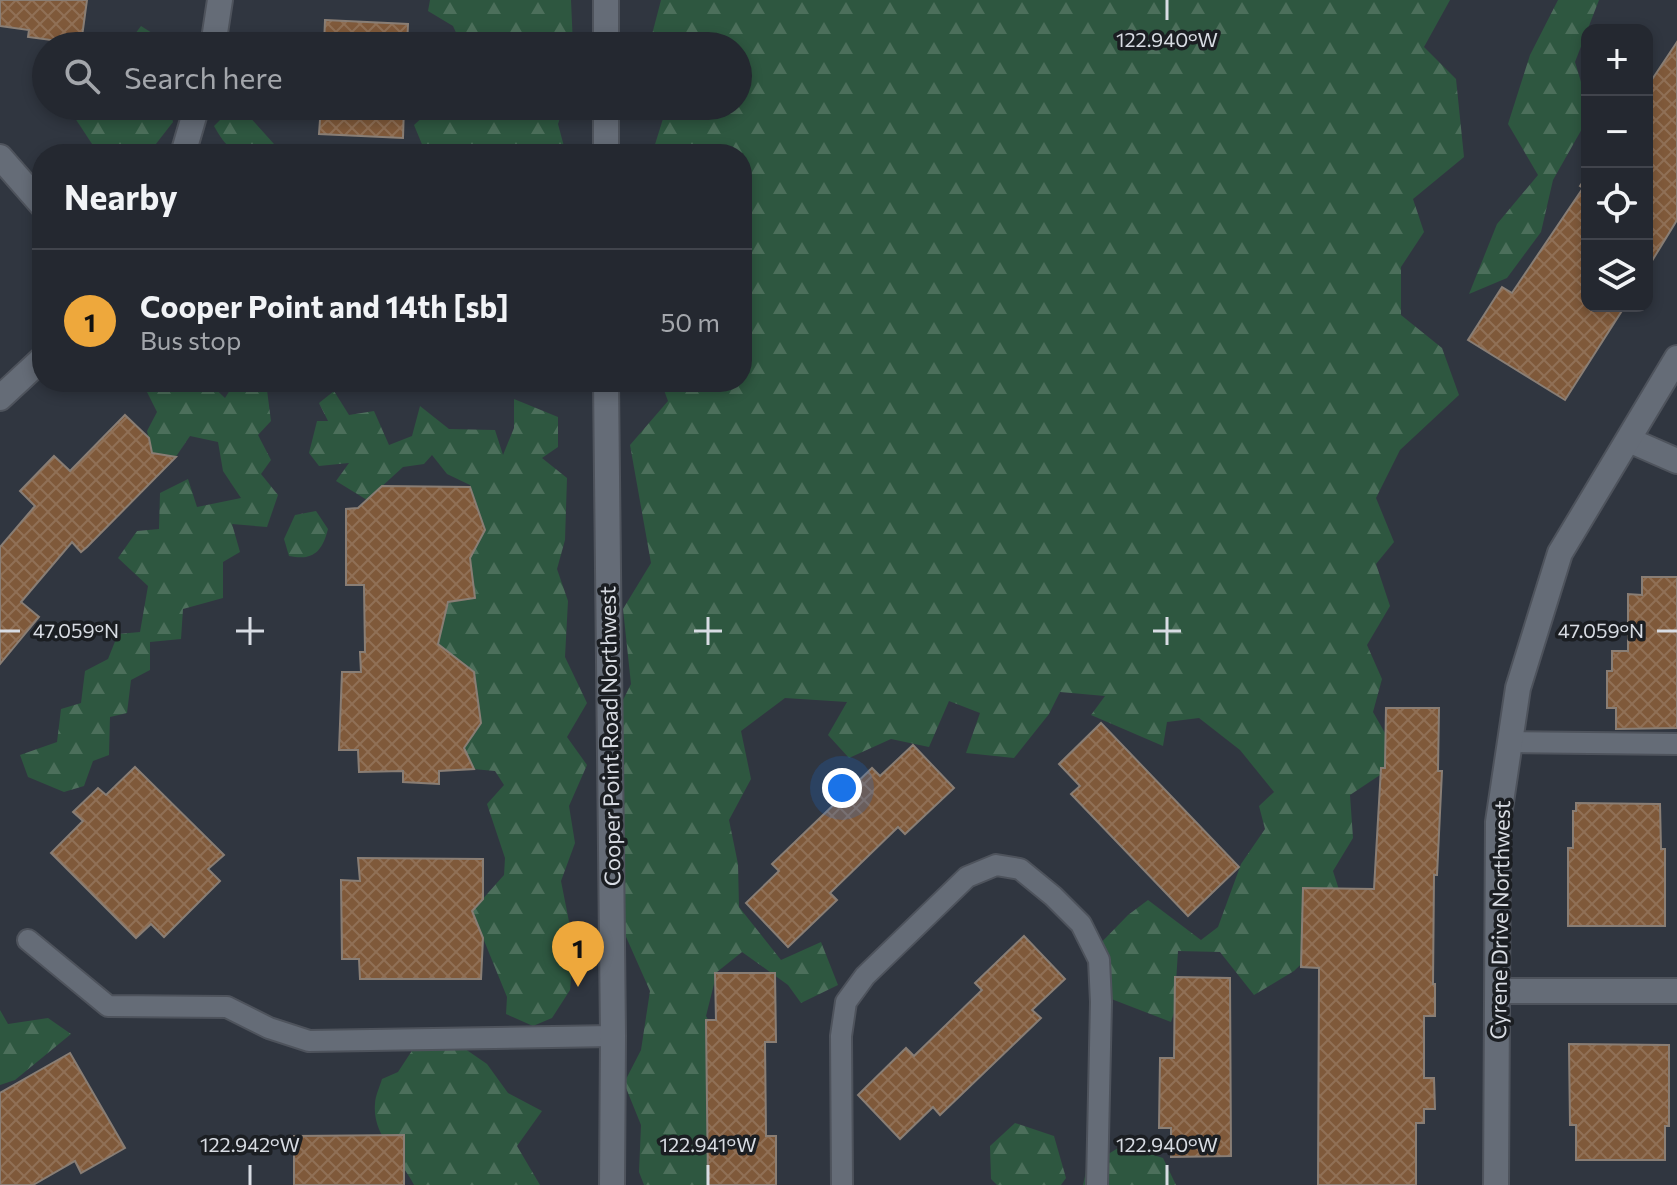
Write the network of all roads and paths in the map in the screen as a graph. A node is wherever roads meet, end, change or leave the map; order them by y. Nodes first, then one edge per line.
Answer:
1 (220, 0) edge
2 (606, 0) edge
3 (215, 32) edge
4 (606, 32) edge
5 (193, 120) edge
6 (606, 120) edge
7 (186, 144) edge
8 (606, 144) edge
9 (0, 157) edge
10 (32, 194) edge
11 (1677, 358) edge
12 (32, 368) edge
13 (606, 392) edge
14 (0, 398) edge
15 (1629, 440) junction
16 (1677, 461) edge
17 (1510, 742) junction
18 (1677, 744) edge
19 (28, 940) dead end
20 (1498, 991) junction
21 (1677, 991) edge
22 (613, 1036) junction
23 (612, 1185) edge
24 (842, 1185) edge
25 (1097, 1185) edge
26 (1496, 1185) edge

1 - 3 street
2 - 4 street
5 - 7 street
6 - 8 street
9 - 10 street
11 - 15 street, Cyrene Drive Northwest
12 - 14 street
13 - 22 street, Cooper Point Road Northwest
15 - 16 street
15 - 17 street, Cyrene Drive Northwest
17 - 18 lane
17 - 20 street, Cyrene Drive Northwest
19 - 22 lane
20 - 21 street
20 - 26 street, Cyrene Drive Northwest
22 - 23 street, Cooper Point Road Northwest
24 - 25 lane

